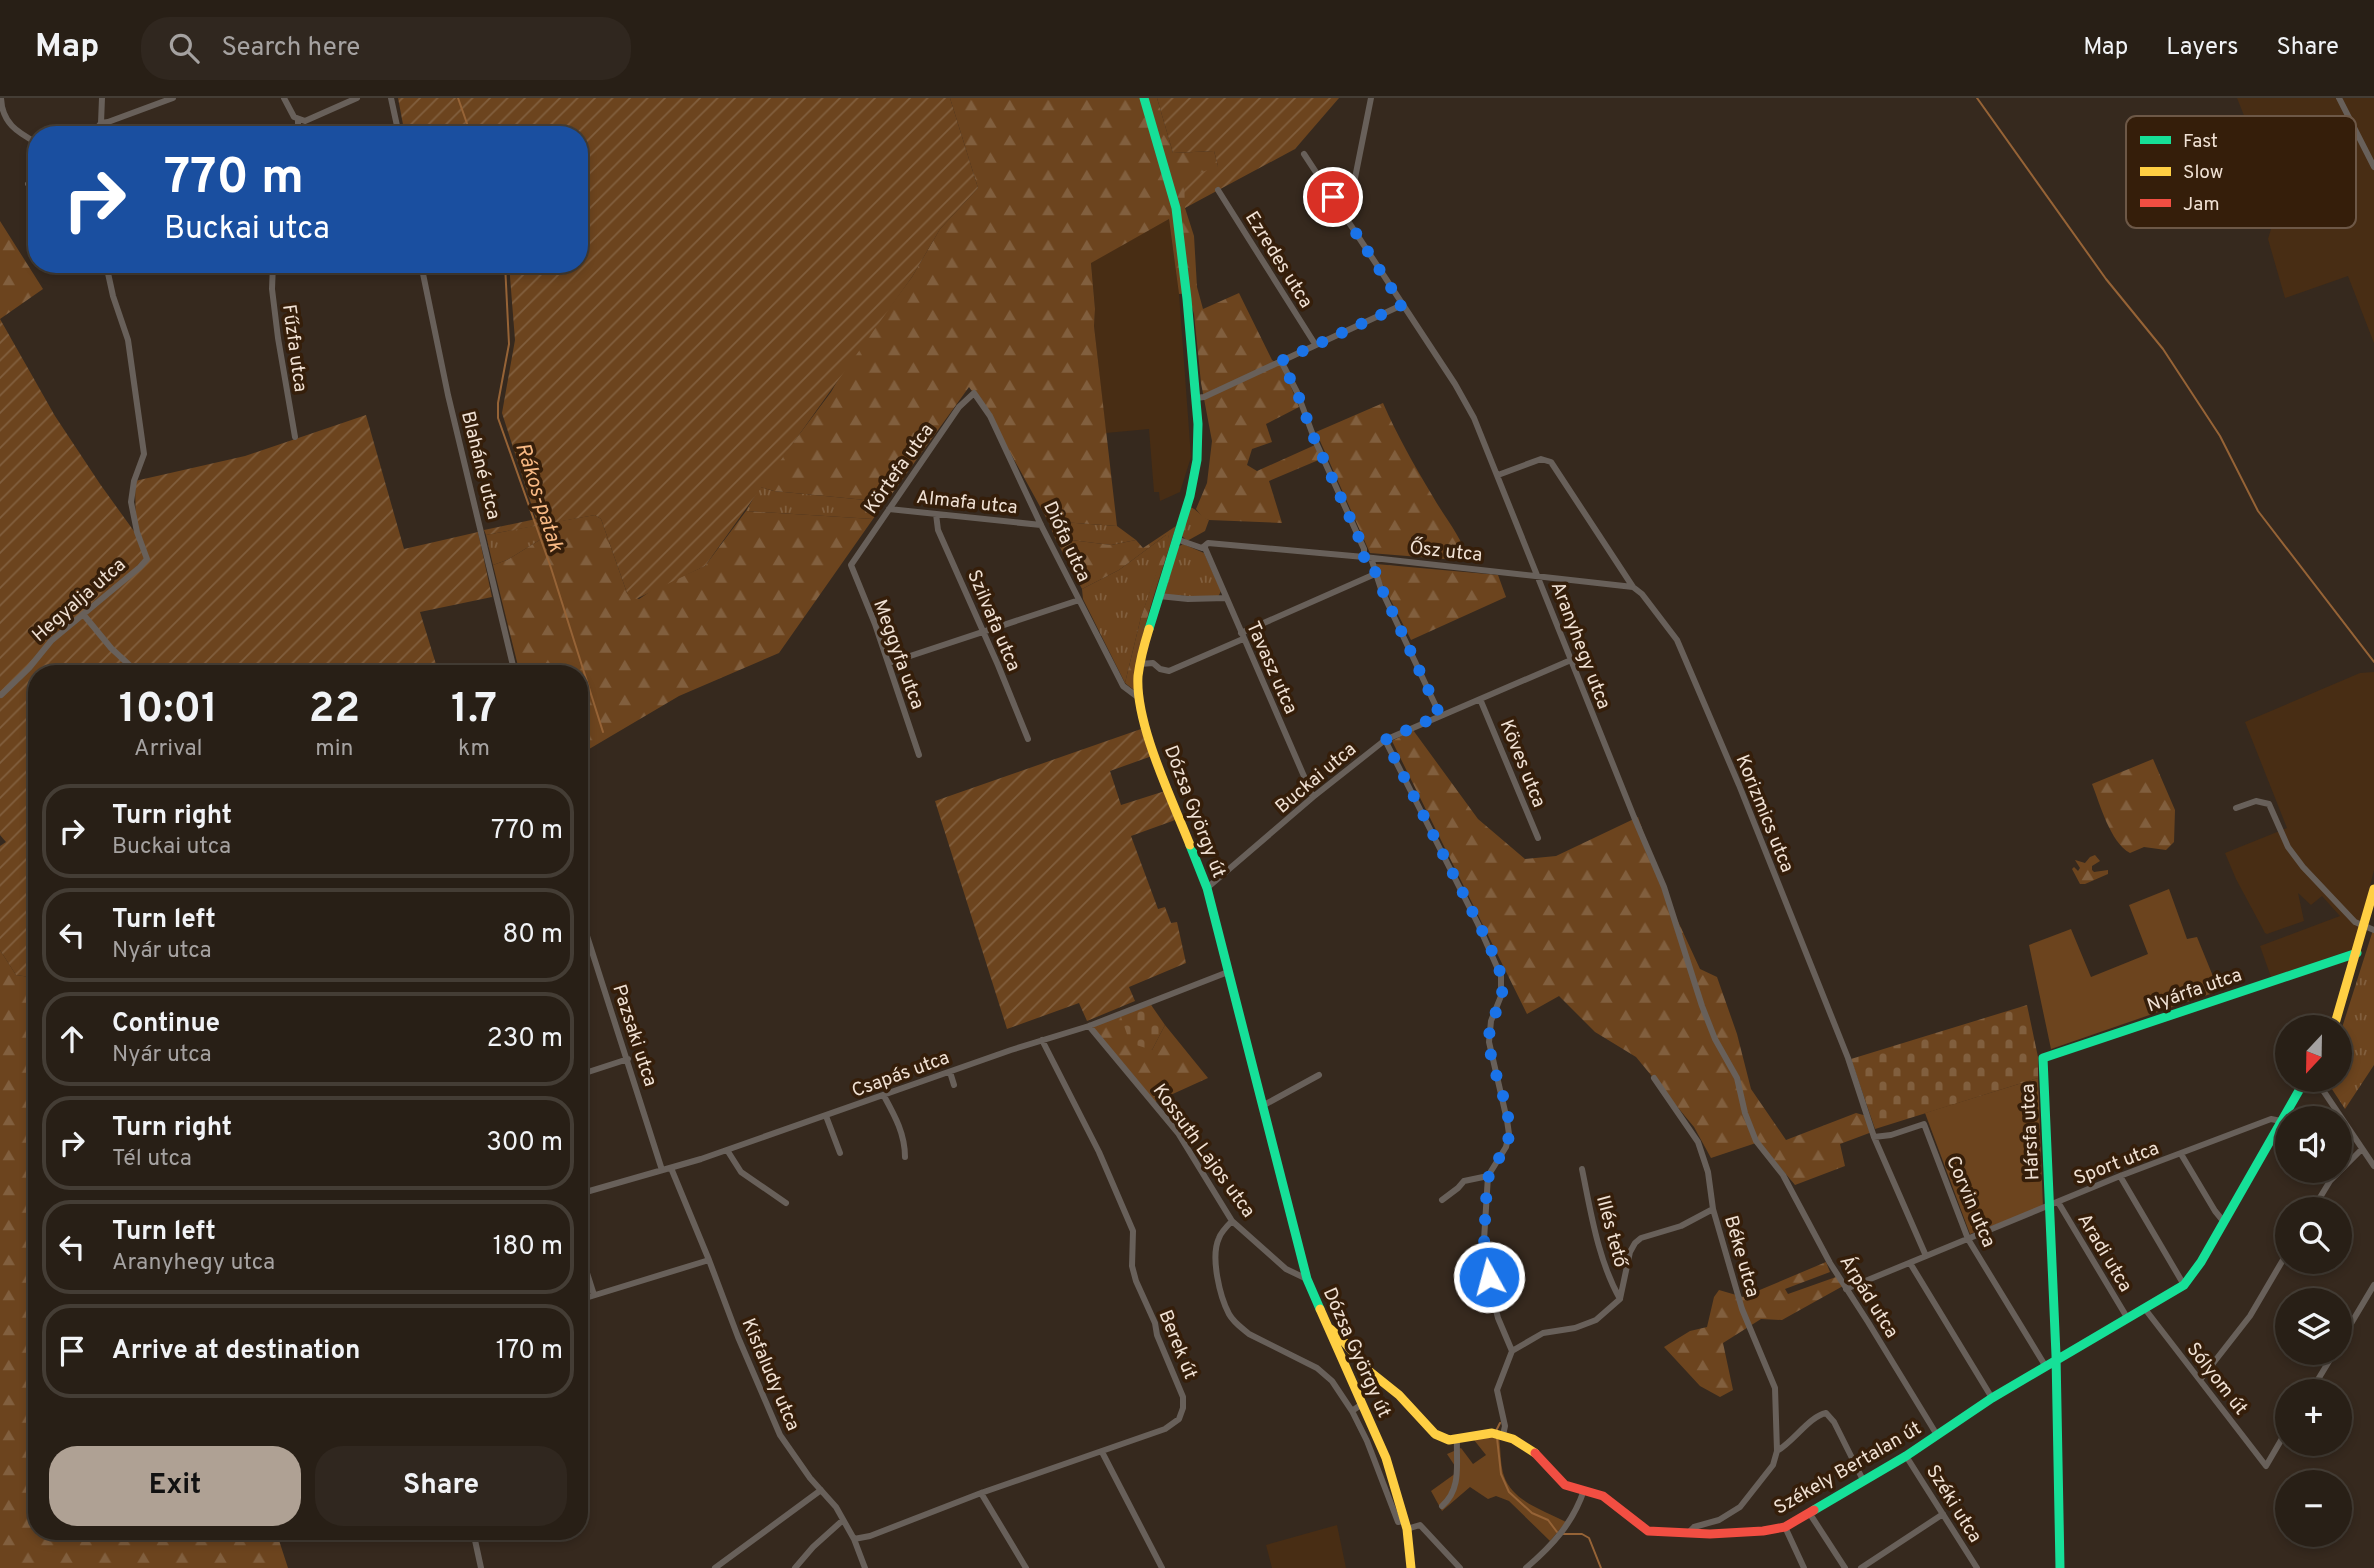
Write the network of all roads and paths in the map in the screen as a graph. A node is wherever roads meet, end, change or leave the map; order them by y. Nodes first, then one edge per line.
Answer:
1 (1, 98) edge
2 (102, 98) edge
3 (173, 98) edge
4 (284, 98) edge
5 (357, 98) edge
6 (391, 98) edge
7 (1144, 98) edge
8 (1371, 98) edge
9 (2339, 98) edge
10 (2348, 116) edge
11 (298, 120) junction
12 (101, 122) junction
13 (98, 126) edge
14 (298, 126) edge
15 (397, 126) edge
16 (2356, 132) edge
17 (28, 137) edge
18 (1304, 154) dead end
19 (2374, 167) edge
20 (1218, 190) dead end
21 (1344, 214) junction
22 (109, 273) edge
23 (273, 273) edge
24 (423, 273) edge
25 (1402, 305) junction
26 (1315, 344) junction
27 (1281, 361) junction
28 (974, 393) joint
29 (1196, 398) junction
30 (295, 437) dead end
31 (1498, 475) junction
32 (888, 509) junction
33 (936, 514) junction
34 (1041, 525) junction
35 (1176, 539) junction
36 (1205, 548) junction
37 (1367, 557) junction
38 (851, 565) joint
39 (1375, 575) junction
40 (1539, 576) junction
41 (1633, 587) junction
42 (1159, 596) junction
43 (1226, 598) junction
44 (1079, 600) junction
45 (83, 614) junction
46 (984, 634) junction
47 (1242, 636) junction
48 (1571, 660) junction
49 (889, 663) junction
50 (1140, 664) junction
51 (31, 665) edge
52 (129, 665) edge
53 (513, 665) edge
54 (28, 668) edge
55 (1, 695) edge
56 (1139, 698) junction
57 (1480, 699) junction
58 (1440, 715) junction
59 (1028, 739) dead end
60 (1385, 740) junction
61 (919, 755) dead end
62 (1313, 797) junction
63 (2236, 808) dead end
64 (1538, 838) dead end
65 (1207, 888) junction
66 (2374, 889) edge
67 (2364, 925) junction
68 (2374, 930) edge
69 (588, 938) edge
70 (2357, 953) junction
71 (1228, 972) junction
72 (2338, 1015) edge
73 (1089, 1026) junction
74 (1042, 1040) junction
75 (2043, 1058) joint
76 (628, 1059) junction
77 (588, 1071) edge
78 (950, 1072) junction
79 (1319, 1075) dead end
80 (1654, 1078) dead end
81 (954, 1085) dead end
82 (2324, 1092) edge
83 (884, 1096) junction
84 (1264, 1105) junction
85 (826, 1116) junction
86 (2275, 1120) edge
87 (2275, 1132) edge
88 (1874, 1137) junction
89 (2362, 1149) junction
90 (727, 1150) junction
91 (840, 1153) dead end
92 (2181, 1154) junction
93 (905, 1157) dead end
94 (682, 1165) junction
95 (2374, 1166) edge
96 (671, 1168) junction
97 (1582, 1169) dead end
98 (662, 1170) junction
99 (1780, 1171) joint
100 (1488, 1176) junction
101 (2120, 1176) junction
102 (676, 1177) junction
103 (588, 1191) edge
104 (2320, 1197) edge
105 (1442, 1200) dead end
106 (786, 1203) dead end
107 (2054, 1203) junction
108 (1713, 1209) junction
109 (1232, 1221) junction
110 (2224, 1222) junction
111 (1968, 1239) junction
112 (1926, 1255) junction
113 (709, 1260) junction
114 (1910, 1263) junction
115 (2275, 1273) edge
116 (588, 1276) edge
117 (1307, 1279) junction
118 (2184, 1285) junction
119 (2374, 1285) edge
120 (1846, 1289) junction
121 (594, 1295) junction
122 (588, 1297) edge
123 (1620, 1299) junction
124 (2145, 1309) junction
125 (2128, 1319) junction
126 (2352, 1322) edge
127 (1327, 1327) junction
128 (1512, 1351) junction
129 (2056, 1358) junction
130 (2046, 1367) junction
131 (2200, 1380) junction
132 (1992, 1398) junction
133 (1362, 1405) junction
134 (1352, 1410) junction
135 (1503, 1435) junction
136 (1937, 1435) junction
137 (1458, 1440) junction
138 (1777, 1451) junction
139 (2275, 1451) edge
140 (1102, 1452) junction
141 (1906, 1456) junction
142 (1863, 1480) junction
143 (821, 1490) junction
144 (1584, 1490) junction
145 (981, 1493) junction
146 (1442, 1506) dead end
147 (1810, 1514) junction
148 (1943, 1514) junction
149 (843, 1520) junction
150 (1406, 1525) junction
151 (1785, 1527) junction
152 (1688, 1533) junction
153 (854, 1539) junction
154 (475, 1540) edge
155 (481, 1568) edge
156 (715, 1568) edge
157 (796, 1568) edge
158 (864, 1568) edge
159 (1026, 1568) edge
160 (1162, 1568) edge
161 (1411, 1568) edge
162 (1460, 1568) edge
163 (1526, 1568) edge
164 (1804, 1568) edge
165 (1845, 1568) edge
166 (1861, 1568) edge
167 (1977, 1568) edge
168 (2060, 1568) edge

1 - 17 street
2 - 12 street
3 - 12 street
4 - 11 street
5 - 11 street
6 - 15 street
7 - 29 street, Dózsa György út
8 - 21 street
9 - 10 street
11 - 14 street
12 - 13 street
16 - 19 street
18 - 21 street, Aranyhegy utca
20 - 26 street, Ezredes utca
21 - 25 street, Aranyhegy utca
22 - 45 street, Hegyalja utca
23 - 30 street, Fűzfa utca
24 - 53 street, Blaháné utca
25 - 26 street
25 - 31 street, Aranyhegy utca
26 - 27 street
27 - 29 street
27 - 37 street
28 - 32 street, Körtefa utca
28 - 34 street, Diófa utca
29 - 35 street, Dózsa György út
31 - 40 street, Aranyhegy utca
31 - 41 street, Korizmics utca
32 - 33 street, Almafa utca
32 - 38 street, Körtefa utca
33 - 34 street, Almafa utca
33 - 46 street, Szilvafa utca
34 - 44 street, Diófa utca
35 - 36 street, Ősz utca
35 - 42 street, Dózsa György út
36 - 37 street, Ősz utca
36 - 43 street, Tavasz utca
37 - 39 street
37 - 40 street, Ősz utca
38 - 49 street, Meggyfa utca
39 - 47 street
39 - 58 street
40 - 41 street, Ősz utca
40 - 48 street, Aranyhegy utca
41 - 88 street, Korizmics utca
42 - 43 street
42 - 50 street, Dózsa György út
43 - 47 street, Tavasz utca
44 - 46 street
44 - 56 street, Diófa utca
45 - 51 street, Hegyalja utca
45 - 52 street
46 - 49 street
46 - 59 street, Szilvafa utca
47 - 50 street
47 - 62 street, Tavasz utca
48 - 57 street, Buckai utca
48 - 99 street, Aranyhegy utca
49 - 61 street, Meggyfa utca
50 - 56 street, Dózsa György út
54 - 55 street, Hegyalja utca
56 - 65 street, Dózsa György út
57 - 58 street, Buckai utca
57 - 64 street, Köves utca
58 - 60 street, Buckai utca
60 - 62 street, Buckai utca
60 - 100 street
62 - 65 street, Buckai utca
63 - 67 street
65 - 71 street, Dózsa György út
66 - 67 street
67 - 68 street
67 - 70 street
69 - 76 street, Pazsaki utca
70 - 72 street
70 - 75 street, Nyárfa utca
71 - 73 street, Csapás utca
71 - 84 street, Dózsa György út
73 - 74 street, Csapás utca
73 - 109 street, Kossuth Lajos utca
74 - 78 street, Csapás utca
74 - 140 street, Berek út
75 - 107 street, Hársfa utca
76 - 77 street
76 - 98 street, Pazsaki utca
78 - 81 street
78 - 83 street, Csapás utca
79 - 84 street
80 - 108 street, Béke utca
82 - 89 street
83 - 85 street, Csapás utca
83 - 93 street
84 - 117 street, Dózsa György út
85 - 90 street, Csapás utca
85 - 91 street
86 - 92 street, Sport utca
87 - 110 street, Székely Bertalan út
88 - 111 street, Corvin utca
88 - 112 street, Korizmics utca
89 - 95 street
89 - 104 street
90 - 94 street, Csapás utca
90 - 106 street
92 - 101 street, Sport utca
92 - 110 street
94 - 96 street, Csapás utca
94 - 102 street
96 - 98 street, Csapás utca
96 - 102 street, Kisfaludy utca
97 - 123 street, Illés tető
98 - 103 street, Csapás utca
99 - 120 street, Árpád utca
100 - 105 street
100 - 128 street
101 - 107 street, Sport utca
101 - 118 street
102 - 113 street, Kisfaludy utca
107 - 111 street, Sport utca
107 - 125 street, Aradi utca
107 - 129 street, Hársfa utca
108 - 123 street
108 - 138 street, Béke utca
109 - 117 street, Kossuth Lajos utca
109 - 134 street
110 - 118 street, Székely Bertalan út
111 - 112 street, Sport utca
111 - 130 street, Corvin utca
112 - 114 street, Sport utca
113 - 121 street
113 - 143 street, Kisfaludy utca
114 - 120 street, Sport utca
114 - 132 street
115 - 131 street
116 - 121 street
117 - 127 street, Dózsa György út
118 - 124 street, Székely Bertalan út
119 - 126 street
120 - 136 street, Árpád utca
121 - 122 street
123 - 128 street
124 - 125 street, Székely Bertalan út
124 - 131 street, Sólyom út
125 - 129 street, Székely Bertalan út
127 - 133 street, Dózsa György út
127 - 137 street
128 - 135 street
129 - 130 street, Székely Bertalan út
129 - 168 street, Hársfa utca
130 - 132 street, Székely Bertalan út
131 - 139 street, Sólyom út
132 - 136 street, Székely Bertalan út
133 - 134 street
133 - 150 street, Dózsa György út
134 - 150 street, Dózsa György út
135 - 137 street
135 - 144 street, Székely Bertalan út
136 - 141 street, Székely Bertalan út
137 - 146 street
138 - 142 street
138 - 152 street
140 - 145 street, Berek út
140 - 160 street
141 - 142 street, Székely Bertalan út
141 - 148 street, Széki utca
142 - 147 street, Székely Bertalan út
143 - 149 street, Kisfaludy utca
143 - 156 street
144 - 152 street, Székely Bertalan út
144 - 163 street
145 - 153 street, Berek út
145 - 159 street
147 - 151 street, Székely Bertalan út
147 - 165 street
148 - 166 street
148 - 167 street, Széki utca
149 - 153 street, Kisfaludy utca
149 - 157 street
150 - 161 street, Dózsa György út
150 - 162 street
151 - 152 street, Székely Bertalan út
151 - 164 street
153 - 158 street, Kisfaludy utca
154 - 155 street

